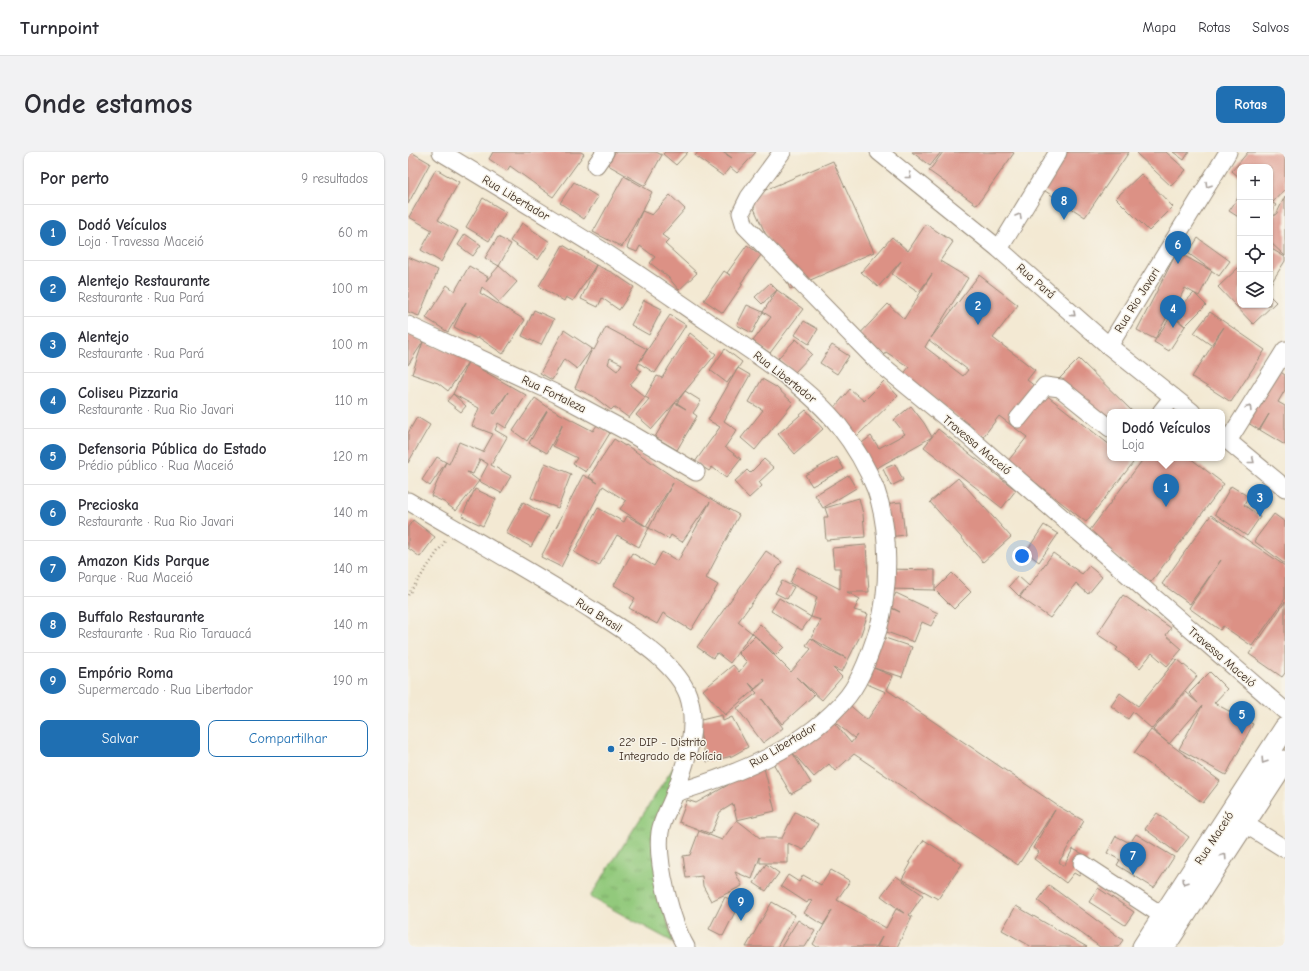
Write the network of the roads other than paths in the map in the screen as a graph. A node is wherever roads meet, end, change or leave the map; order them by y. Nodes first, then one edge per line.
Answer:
1 (441, 152) edge
2 (782, 152) edge
3 (1058, 152) edge
4 (1228, 152) edge
5 (883, 153) edge
6 (999, 249) junction
7 (408, 325) edge
8 (1109, 346) junction
9 (1285, 350) edge
10 (1173, 397) junction
11 (1163, 409) edge
12 (1188, 409) edge
13 (1018, 419) dead end
14 (1107, 426) edge
15 (1225, 439) edge
16 (696, 472) dead end
17 (1285, 488) edge
18 (408, 501) edge
19 (1285, 711) edge
20 (1285, 728) edge
21 (1285, 761) edge
22 (675, 793) junction
23 (1245, 824) junction
24 (1285, 849) edge
25 (1082, 863) dead end
26 (1163, 916) junction
27 (686, 947) edge
28 (1143, 947) edge
29 (1164, 947) edge

1 - 22 street, Rua Libertador
2 - 19 street, Travessa Maceió
6 -> 3 street
4 -> 8 street, Rua Rio Javari
5 -> 6 street, Rua Pará
6 -> 8 street, Rua Pará
7 - 16 street, Rua Fortaleza
8 - 10 street, Rua Pará
15 -> 9 street
10 - 11 street
10 - 12 street, Rua Pará
13 - 14 street
15 -> 17 street
18 - 22 street, Rua Brasil
20 -> 26 main road, Rua Maceió
21 - 23 main road, Rua Maceió
22 - 27 street
23 - 24 street
29 -> 23 main road, Rua Maceió
25 - 26 street
26 - 28 main road, Rua Maceió

